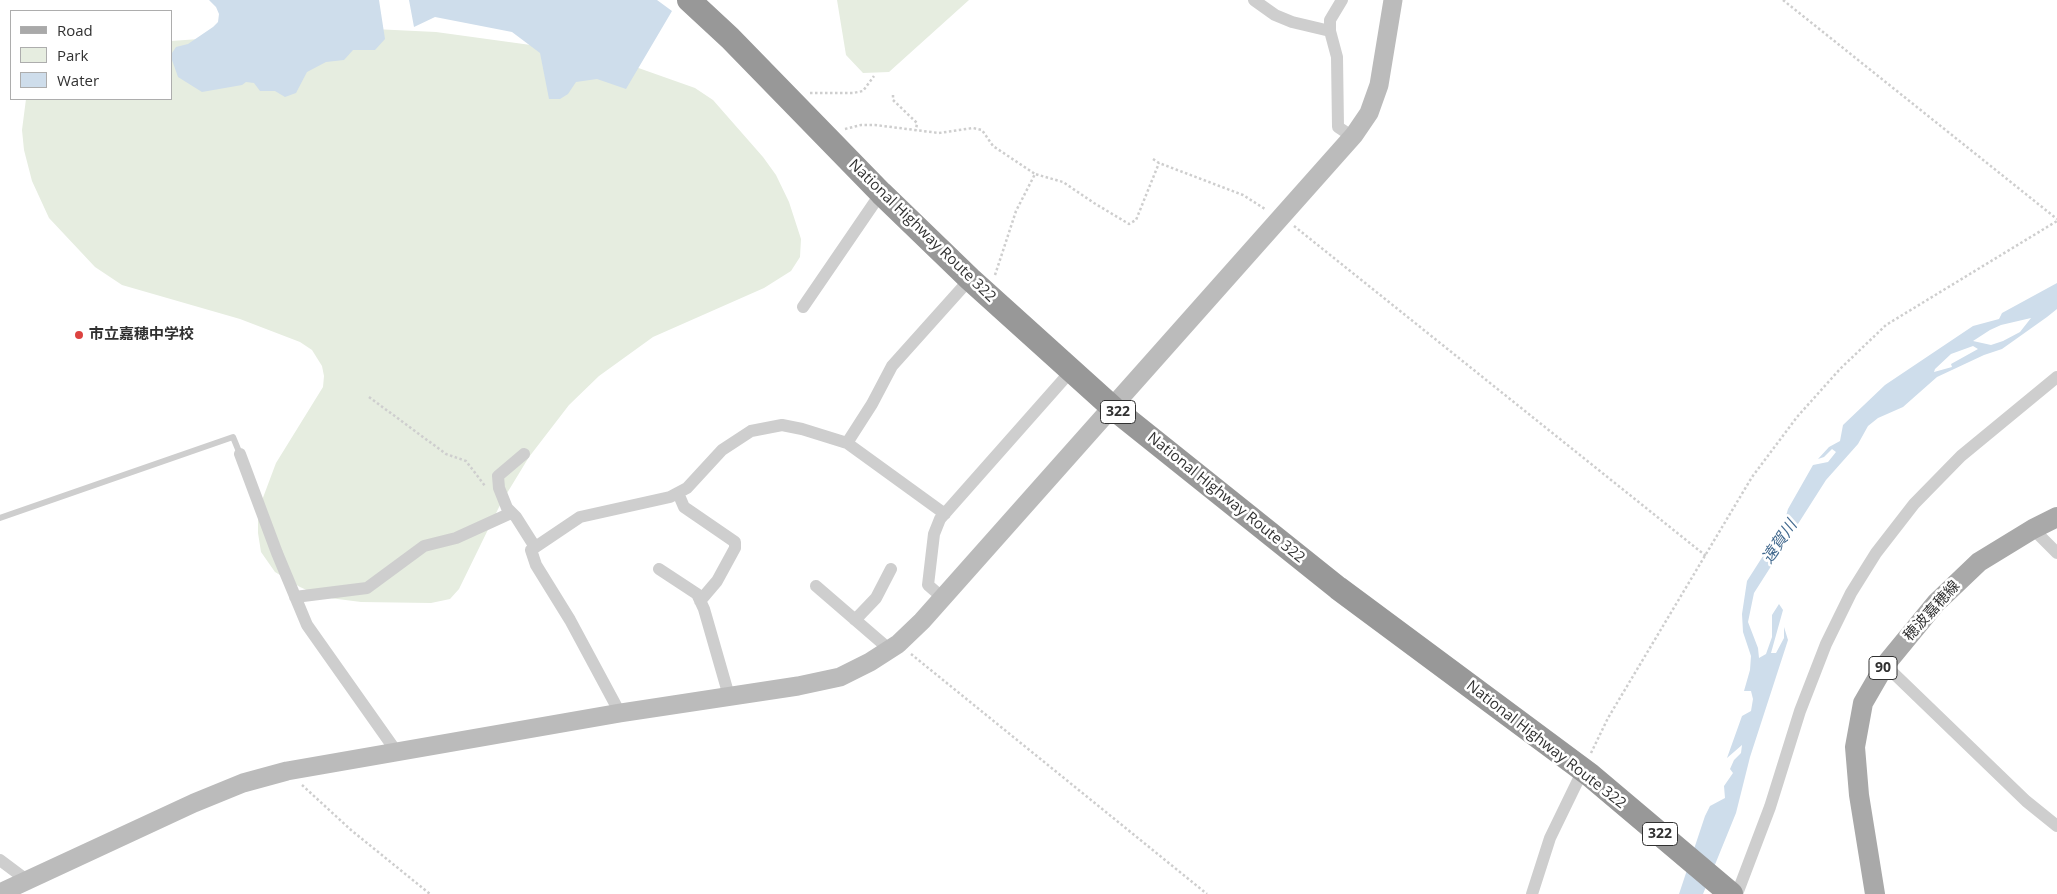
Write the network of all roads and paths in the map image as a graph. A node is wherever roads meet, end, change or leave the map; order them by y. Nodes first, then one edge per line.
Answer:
1 (689, 0) edge
2 (1254, 0) edge
3 (1342, 0) edge
4 (1394, 0) edge
5 (1783, 0) edge
6 (1330, 31) junction
7 (874, 76) dead end
8 (893, 94) dead end
9 (787, 96) junction
10 (916, 130) junction
11 (1353, 137) junction
12 (830, 140) junction
13 (1153, 159) dead end
14 (1159, 163) junction
15 (1035, 174) junction
16 (880, 192) junction
17 (1275, 214) junction
18 (2057, 220) edge
19 (977, 285) junction
20 (803, 307) dead end
21 (1071, 372) junction
22 (2057, 377) edge
23 (369, 397) dead end
24 (1113, 408) junction
25 (847, 443) junction
26 (240, 454) joint
27 (524, 454) dead end
28 (678, 493) junction
29 (501, 494) junction
30 (512, 513) junction
31 (945, 514) junction
32 (2057, 517) edge
33 (0, 518) edge
34 (2033, 529) junction
35 (535, 548) junction
36 (2057, 553) edge
37 (1706, 556) junction
38 (660, 569) dead end
39 (892, 569) dead end
40 (816, 586) dead end
41 (295, 597) junction
42 (943, 598) junction
43 (700, 601) junction
44 (855, 620) junction
45 (894, 646) junction
46 (1885, 665) junction
47 (728, 696) junction
48 (620, 713) junction
49 (396, 751) junction
50 (286, 771) junction
51 (1586, 773) junction
52 (2057, 826) edge
53 (0, 860) edge
54 (28, 881) junction
55 (0, 893) edge
56 (430, 894) edge
57 (1207, 894) edge
58 (1532, 894) edge
59 (1733, 894) edge
60 (1875, 894) edge

1 - 9 highway, National Highway Route 322 / 322
2 - 6 street
3 - 6 street
4 - 11 street
5 - 18 path
6 - 11 street
7 - 9 path
8 - 10 path
9 - 12 highway, National Highway Route 322 / 322
10 - 12 path
10 - 15 path
11 - 17 street
12 - 16 highway, National Highway Route 322 / 322
13 - 14 path
14 - 15 path
14 - 17 path
15 - 19 path
16 - 19 highway, National Highway Route 322 / 322
16 - 20 street
17 - 24 street
17 - 37 path
18 - 37 path
19 - 21 highway, National Highway Route 322 / 322
19 - 25 street
21 - 24 highway, National Highway Route 322 / 322
21 - 31 street
22 - 59 street
23 - 29 path
24 - 42 street
24 - 51 highway, National Highway Route 322 / 322
25 - 28 street
25 - 31 street
26 - 33 lane
26 - 41 street
27 - 29 street
28 - 35 street
28 - 43 street
29 - 30 street
30 - 35 street
30 - 41 street
31 - 42 street
32 - 34 main road, 穂波嘉穂線 / 90
34 - 36 street
34 - 46 main road, 穂波嘉穂線 / 90
35 - 48 street
37 - 51 path
38 - 43 street
39 - 44 street
40 - 44 street
41 - 49 street
42 - 45 street
43 - 47 street
44 - 45 street
45 - 47 street
45 - 57 path
46 - 52 street
46 - 60 main road, 穂波嘉穂線 / 90
47 - 48 street
48 - 49 street
49 - 50 street
50 - 54 street
50 - 56 path
51 - 58 street
51 - 59 highway, National Highway Route 322 / 322
53 - 54 street
54 - 55 street

